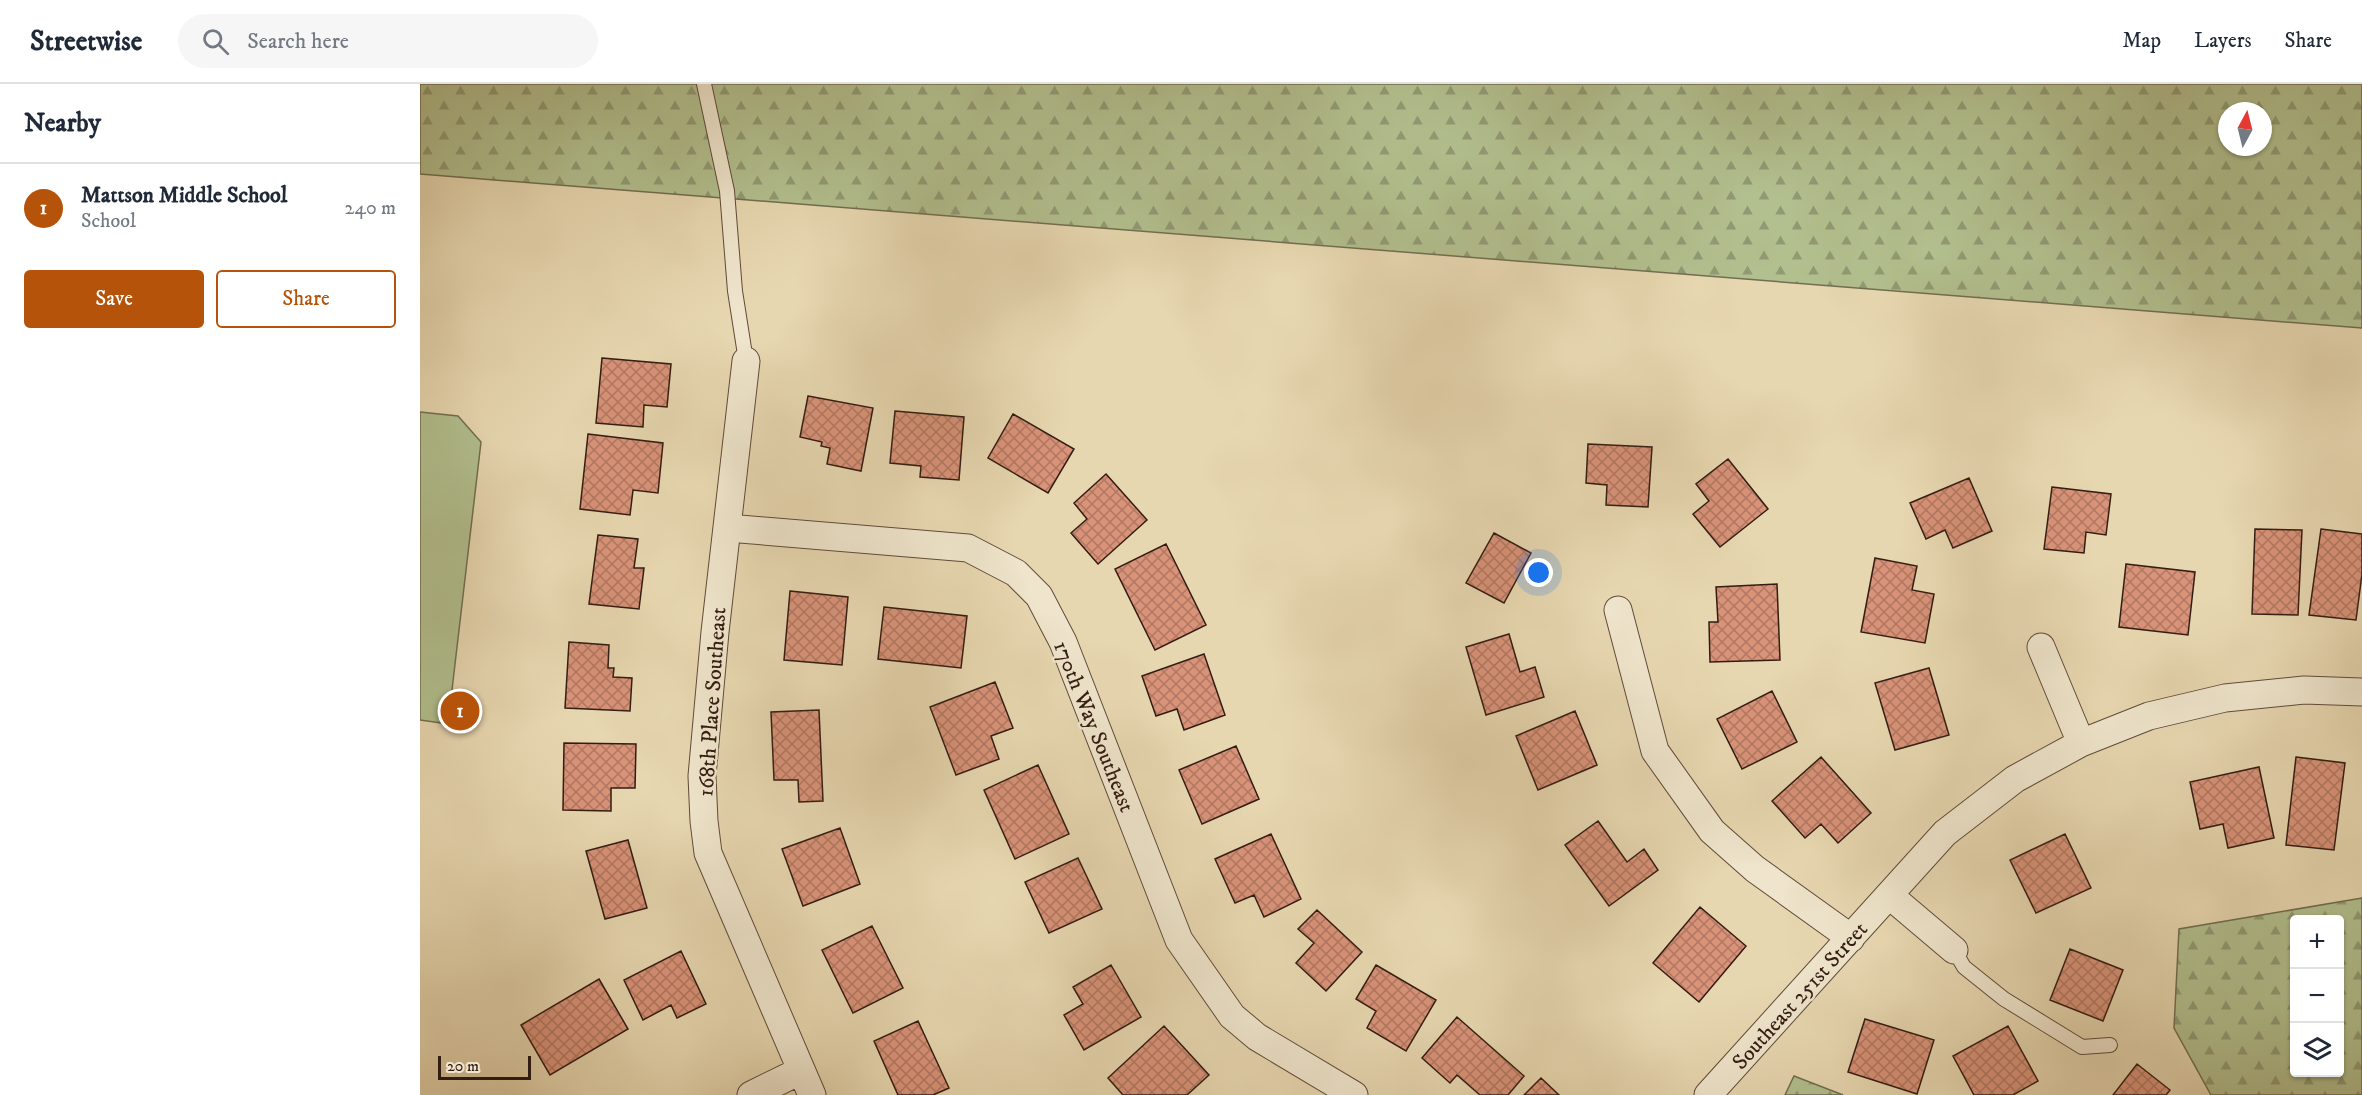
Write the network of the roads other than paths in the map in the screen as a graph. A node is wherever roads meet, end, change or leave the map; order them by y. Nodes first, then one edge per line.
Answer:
1 (704, 84) edge
2 (746, 361) joint
3 (728, 528) junction
4 (1618, 610) dead end
5 (2041, 647) dead end
6 (2362, 692) edge
7 (2081, 743) junction
8 (1889, 895) junction
9 (1851, 938) junction
10 (1953, 950) joint
11 (2110, 1045) dead end
12 (800, 1071) junction
13 (752, 1095) edge
14 (812, 1095) edge
15 (1354, 1095) edge
16 (1708, 1095) edge

1 - 2 lane
2 - 3 street, 168th Place Southeast
3 - 12 street, 168th Place Southeast
3 - 15 street, 170th Way Southeast
4 - 9 street
5 - 7 street
6 - 7 street, Southeast 251st Street
7 - 8 street, Southeast 251st Street
8 - 9 street, Southeast 251st Street
8 - 10 street
9 - 16 street, Southeast 251st Street
10 - 11 lane
12 - 13 street
12 - 14 street, 168th Place Southeast

